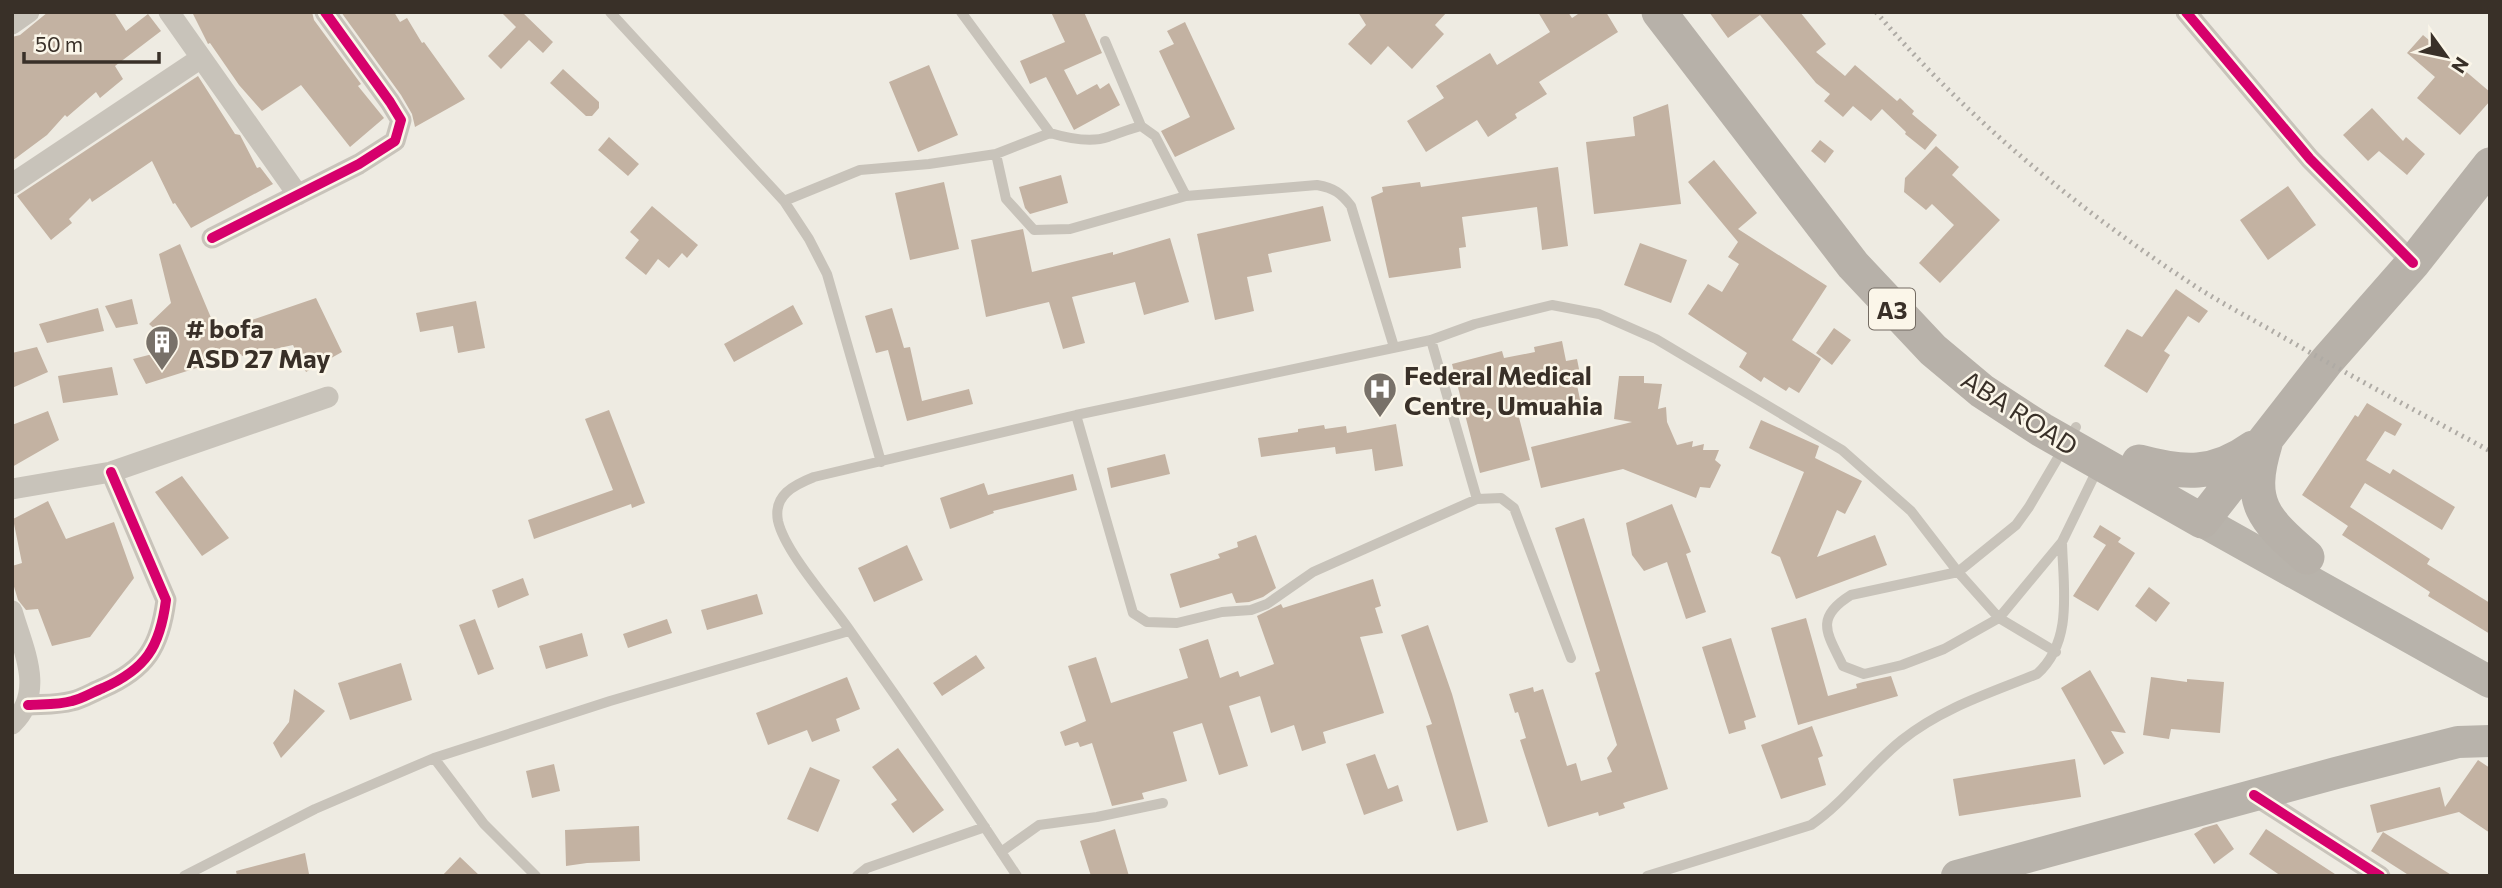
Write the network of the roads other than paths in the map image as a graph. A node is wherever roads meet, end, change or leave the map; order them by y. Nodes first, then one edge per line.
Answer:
1 (29, 12) edge
2 (169, 12) edge
3 (325, 12) edge
4 (610, 12) edge
5 (961, 12) edge
6 (1659, 12) edge
7 (1684, 12) edge
8 (2186, 12) edge
9 (12, 24) edge
10 (1105, 41) dead end
11 (201, 58) junction
12 (1727, 85) junction
13 (1141, 126) junction
14 (1051, 133) junction
15 (996, 154) junction
16 (2490, 165) edge
17 (12, 184) edge
18 (298, 195) junction
19 (1186, 196) junction
20 (784, 201) junction
21 (212, 238) dead end
22 (2413, 263) junction
23 (1431, 340) junction
24 (1394, 347) junction
25 (328, 397) dead end
26 (1076, 415) junction
27 (2071, 435) junction
28 (2268, 437) junction
29 (881, 462) junction
30 (2138, 462) junction
31 (2101, 463) junction
32 (111, 472) junction
33 (12, 489) edge
34 (1477, 499) junction
35 (2208, 512) junction
36 (2062, 542) junction
37 (2307, 557) junction
38 (1958, 572) junction
39 (12, 611) edge
40 (1999, 618) junction
41 (849, 631) junction
42 (2056, 652) junction
43 (1570, 658) dead end
44 (2489, 676) edge
45 (28, 705) junction
46 (12, 724) edge
47 (2489, 726) edge
48 (434, 758) junction
49 (2254, 795) junction
50 (1163, 803) dead end
51 (985, 827) junction
52 (1001, 852) junction
53 (184, 876) edge
54 (536, 876) edge
55 (857, 876) edge
56 (1017, 876) edge
57 (1647, 876) edge
58 (1957, 876) edge
59 (2380, 876) edge

1 - 9 street
2 - 11 street
3 - 18 street
4 - 20 lane
5 - 14 lane
6 - 12 main road, ABA ROAD / A3
7 - 12 main road, ABA ROAD / A3
8 - 22 street
10 - 13 lane
11 - 17 street
11 - 18 street
12 - 27 main road, ABA ROAD / A3
13 - 14 lane
13 - 19 lane
14 - 15 lane
15 - 19 lane
15 - 20 lane
16 - 22 main road
18 - 21 street
19 - 24 lane
20 - 29 lane
22 - 28 main road
23 - 24 lane
23 - 34 lane
23 - 38 lane
24 - 26 lane
25 - 32 street
26 - 29 lane
26 - 34 lane
27 - 30 main road, ABA ROAD / A3
27 - 31 main road, ABA ROAD / A3
27 - 38 lane
28 - 30 main road
28 - 35 main road
28 - 37 main road
29 - 41 lane
30 - 35 main road, ABA ROAD / A3
31 - 35 main road, ABA ROAD / A3
31 - 36 lane
32 - 33 street
32 - 45 street
34 - 43 lane
35 - 37 main road, ABA ROAD
35 - 44 main road, ABA ROAD
36 - 40 lane
36 - 42 lane
37 - 44 main road, ABA ROAD
38 - 40 lane
38 - 40 lane
39 - 45 street
40 - 42 lane
41 - 48 lane
41 - 51 lane
42 - 57 lane
45 - 46 street
47 - 49 main road
48 - 53 lane
48 - 54 lane
49 - 58 main road
49 - 59 street
50 - 52 lane
51 - 52 lane
51 - 55 lane
52 - 56 lane

